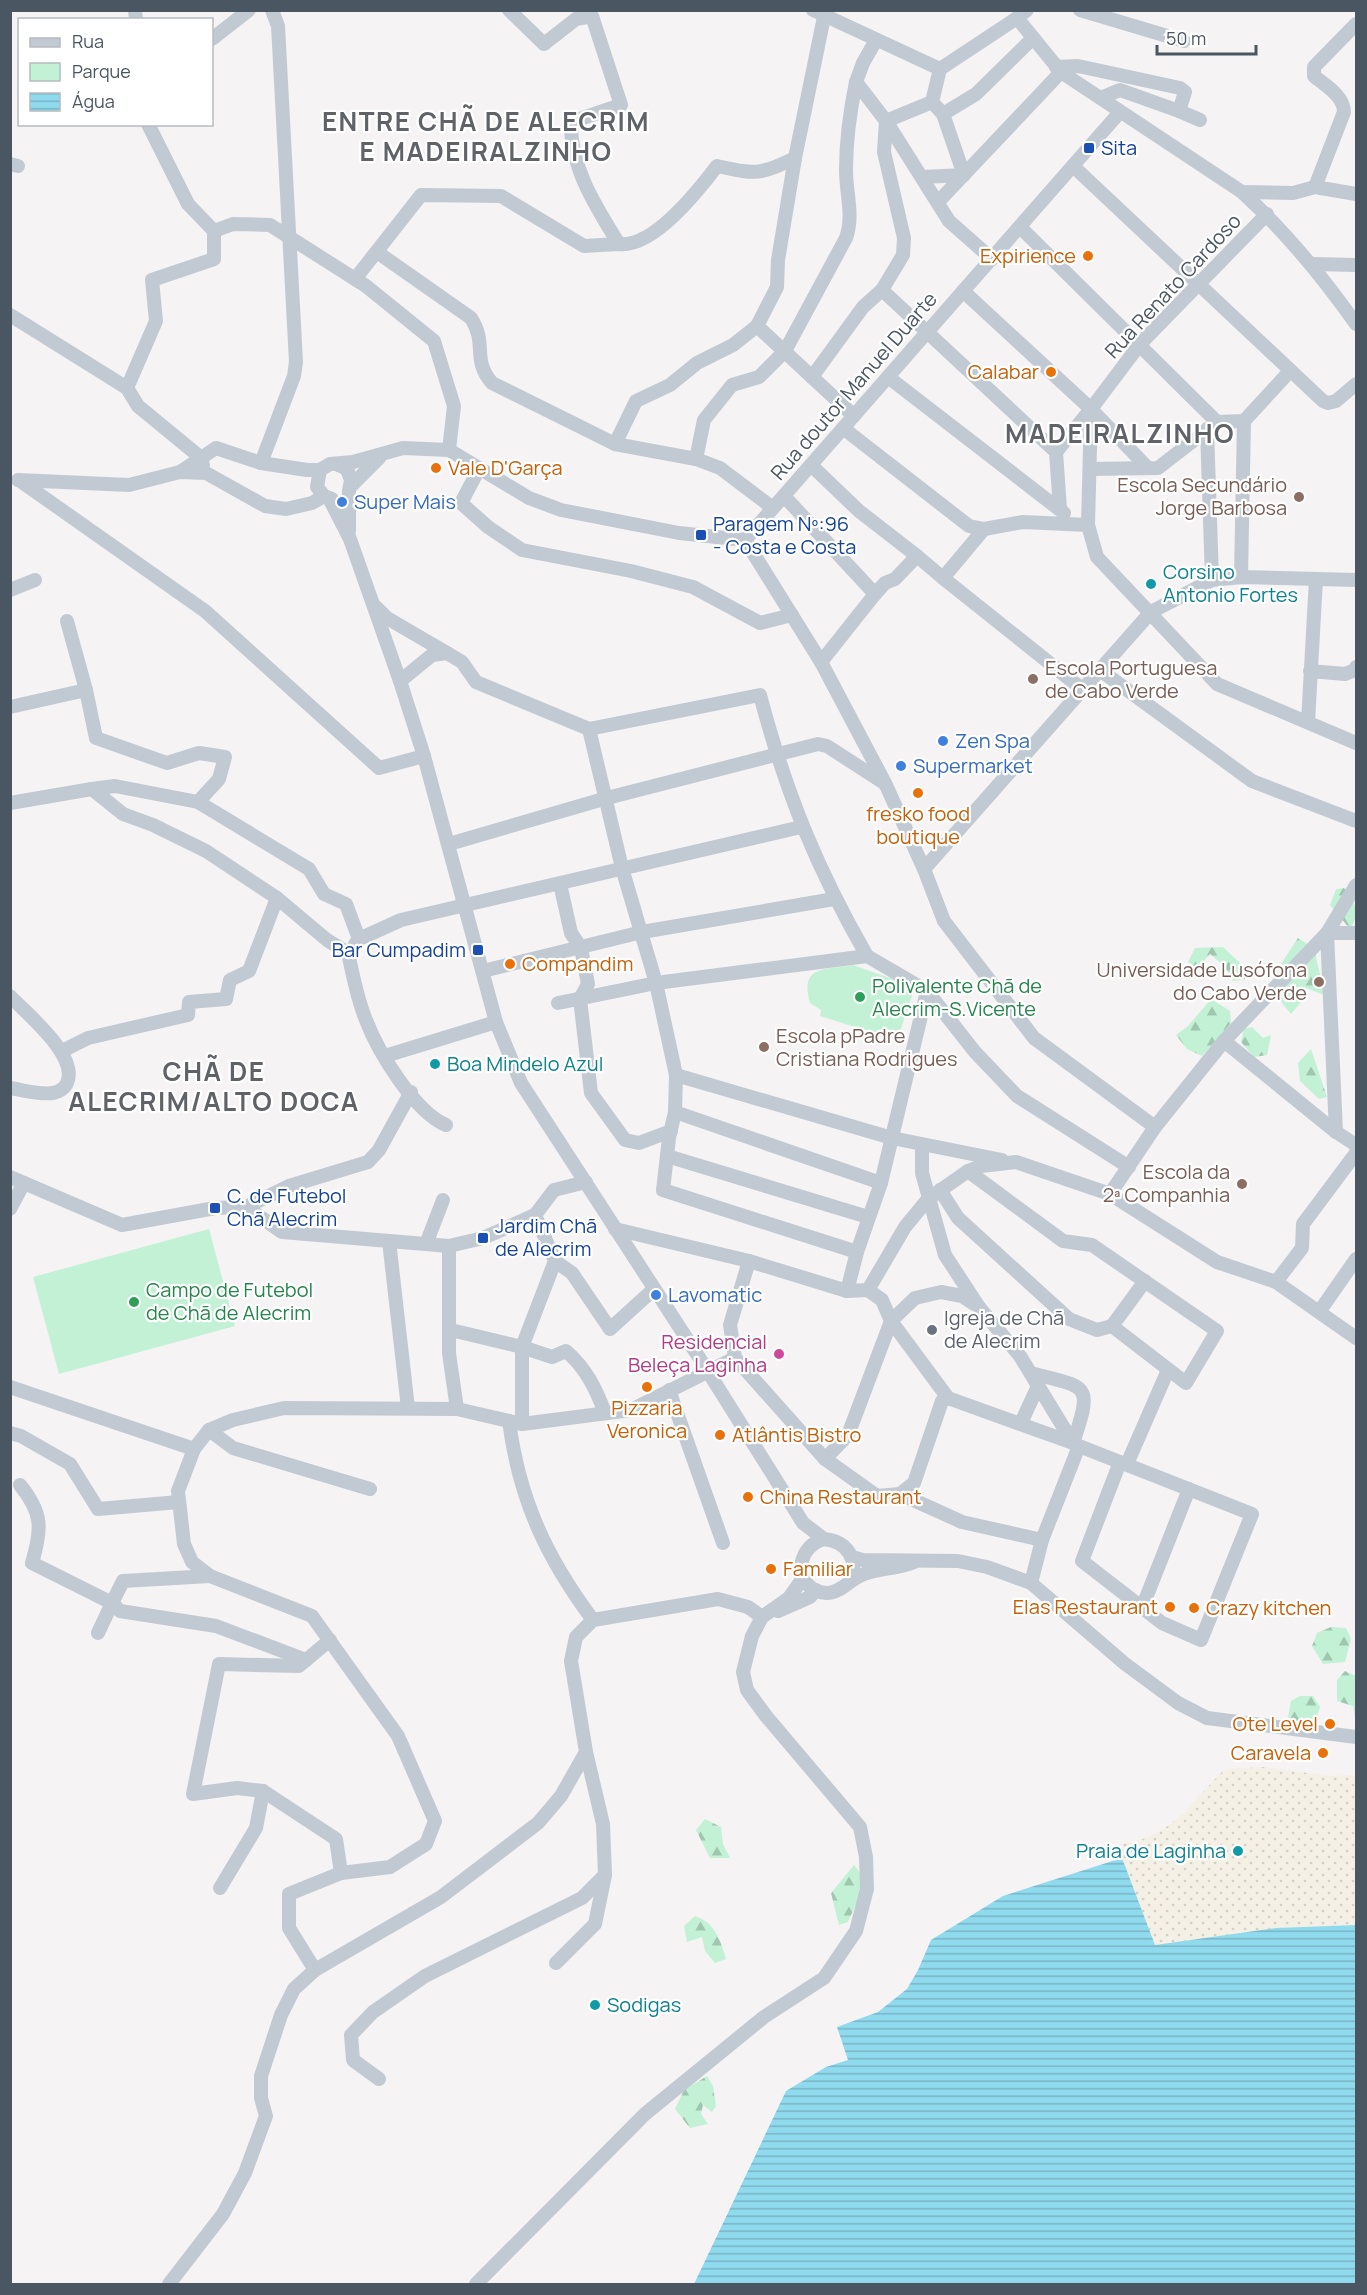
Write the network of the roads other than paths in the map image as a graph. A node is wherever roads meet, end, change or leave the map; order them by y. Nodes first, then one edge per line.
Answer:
1 (249, 10) edge
2 (272, 10) edge
3 (509, 10) edge
4 (1080, 10) edge
5 (819, 14) edge
6 (1022, 14) edge
7 (1356, 24) edge
8 (213, 38) edge
9 (1033, 38) junction
10 (876, 40) junction
11 (1184, 41) dead end
12 (940, 69) junction
13 (1059, 70) junction
14 (856, 82) junction
15 (1102, 97) junction
16 (932, 102) junction
17 (1179, 111) junction
18 (1120, 112) junction
19 (943, 114) junction
20 (1200, 120) dead end
21 (886, 121) junction
22 (149, 126) edge
23 (795, 158) junction
24 (1073, 166) junction
25 (964, 175) junction
26 (922, 177) junction
27 (1315, 187) junction
28 (1242, 192) junction
29 (1356, 194) edge
30 (938, 202) junction
31 (1267, 214) junction
32 (1020, 226) junction
33 (214, 231) junction
34 (289, 236) junction
35 (619, 244) junction
36 (377, 252) junction
37 (992, 259) junction
38 (1313, 264) junction
39 (1356, 265) edge
40 (355, 279) junction
41 (1199, 283) junction
42 (882, 290) junction
43 (963, 291) junction
44 (10, 315) edge
45 (1356, 324) edge
46 (757, 326) junction
47 (927, 333) junction
48 (1140, 344) junction
49 (784, 351) junction
50 (1290, 371) junction
51 (812, 376) junction
52 (888, 377) junction
53 (1356, 384) edge
54 (127, 388) junction
55 (1091, 409) junction
56 (854, 416) junction
57 (1244, 421) junction
58 (1212, 426) junction
59 (843, 428) junction
60 (615, 444) junction
61 (449, 450) junction
62 (1056, 452) junction
63 (383, 455) junction
64 (200, 458) junction
65 (696, 459) junction
66 (261, 463) junction
67 (336, 464) junction
68 (811, 465) junction
69 (1147, 467) junction
70 (479, 469) junction
71 (1090, 469) junction
72 (320, 470) junction
73 (180, 472) junction
74 (206, 473) junction
75 (15, 482) edge
76 (350, 488) junction
77 (784, 496) junction
78 (327, 497) junction
79 (773, 508) junction
80 (1060, 509) junction
81 (1083, 525) junction
82 (984, 529) junction
83 (350, 539) junction
84 (745, 540) junction
85 (917, 556) junction
86 (1241, 577) junction
87 (944, 578) junction
88 (1316, 579) junction
89 (35, 580) dead end
90 (1212, 580) junction
91 (1356, 580) edge
92 (10, 590) edge
93 (875, 594) junction
94 (374, 606) junction
95 (1151, 612) junction
96 (792, 615) junction
97 (67, 621) dead end
98 (447, 653) junction
99 (821, 662) junction
100 (1356, 667) edge
101 (1100, 670) junction
102 (1310, 671) junction
103 (400, 681) junction
104 (1082, 689) junction
105 (86, 690) junction
106 (10, 707) edge
107 (1308, 722) junction
108 (589, 729) junction
109 (1356, 743) edge
110 (776, 755) junction
111 (424, 756) junction
112 (885, 783) junction
113 (92, 789) junction
114 (606, 798) junction
115 (198, 802) junction
116 (10, 803) edge
117 (1356, 821) edge
118 (801, 827) junction
119 (449, 843) junction
120 (622, 868) junction
121 (924, 869) junction
122 (560, 884) junction
123 (1356, 885) edge
124 (277, 898) junction
125 (834, 899) junction
126 (466, 907) junction
127 (642, 932) junction
128 (1327, 933) junction
129 (1356, 933) edge
130 (359, 939) junction
131 (581, 948) junction
132 (348, 953) junction
133 (867, 956) junction
134 (483, 971) junction
135 (656, 983) junction
136 (927, 991) junction
137 (10, 996) edge
138 (580, 999) junction
139 (558, 1004) dead end
140 (496, 1022) junction
141 (1224, 1041) junction
142 (62, 1051) junction
143 (385, 1056) junction
144 (676, 1075) junction
145 (10, 1088) edge
146 (411, 1092) junction
147 (675, 1112) junction
148 (447, 1125) dead end
149 (1155, 1127) junction
150 (671, 1131) junction
151 (1336, 1132) junction
152 (892, 1138) junction
153 (922, 1145) junction
154 (1356, 1145) edge
155 (1356, 1154) edge
156 (667, 1156) junction
157 (1016, 1162) junction
158 (1129, 1167) junction
159 (1352, 1169) edge
160 (968, 1171) junction
161 (10, 1177) edge
162 (586, 1182) junction
163 (881, 1183) junction
164 (24, 1184) junction
165 (940, 1191) junction
166 (1110, 1194) junction
167 (928, 1199) junction
168 (443, 1200) dead end
169 (246, 1207) junction
170 (10, 1209) edge
171 (535, 1215) junction
172 (868, 1217) junction
173 (615, 1229) junction
174 (389, 1241) junction
175 (426, 1244) junction
176 (449, 1246) junction
177 (857, 1252) junction
178 (1356, 1259) edge
179 (555, 1261) junction
180 (749, 1261) junction
181 (1145, 1281) junction
182 (1276, 1282) junction
183 (654, 1289) junction
184 (868, 1290) junction
185 (847, 1291) junction
186 (978, 1307) junction
187 (1319, 1312) junction
188 (891, 1321) junction
189 (1112, 1326) junction
190 (450, 1330) junction
191 (1356, 1338) edge
192 (522, 1347) junction
193 (735, 1358) junction
194 (1168, 1370) junction
195 (707, 1371) junction
196 (1034, 1380) junction
197 (10, 1387) edge
198 (669, 1390) junction
199 (948, 1398) junction
200 (408, 1408) junction
201 (456, 1409) junction
202 (605, 1413) junction
203 (516, 1422) junction
204 (1021, 1423) junction
205 (209, 1430) junction
206 (10, 1433) edge
207 (1076, 1445) junction
208 (194, 1449) junction
209 (825, 1459) junction
210 (1124, 1463) junction
211 (20, 1485) dead end
212 (370, 1489) dead end
213 (1189, 1489) junction
214 (900, 1494) junction
215 (179, 1502) junction
216 (803, 1523) junction
217 (824, 1539) junction
218 (1042, 1540) junction
219 (723, 1543) dead end
220 (806, 1549) junction
221 (852, 1557) junction
222 (914, 1562) junction
223 (210, 1576) junction
224 (803, 1578) junction
225 (849, 1581) junction
226 (1031, 1583) junction
227 (816, 1590) junction
228 (112, 1603) junction
229 (1142, 1608) junction
230 (762, 1617) junction
231 (593, 1620) junction
232 (98, 1633) dead end
233 (330, 1640) junction
234 (306, 1660) junction
235 (1356, 1737) edge
236 (586, 1752) junction
237 (263, 1791) junction
238 (341, 1873) junction
239 (605, 1875) junction
240 (220, 1888) dead end
241 (556, 1963) dead end
242 (315, 1970) junction
243 (379, 2079) dead end
244 (169, 2284) edge
245 (476, 2284) edge

1 - 8 street
2 - 34 street
3 - 35 street
4 - 11 street
5 - 10 street
5 - 23 street
6 - 9 street
6 - 12 street
7 - 27 street
9 - 13 street
9 - 19 street
10 - 12 street
10 - 14 street
12 - 16 street
13 - 15 street
13 - 17 street
13 - 25 street
14 - 21 street
14 - 49 street
15 - 17 street
15 - 18 street
16 - 19 street
16 - 21 street
17 - 20 street
18 - 24 street, Rua doutor Manuel Duarte
18 - 28 street
19 - 25 street
21 - 26 street
21 - 42 street
22 - 33 street
23 - 35 street
23 - 46 street
24 - 32 street, Rua doutor Manuel Duarte
24 - 41 street
25 - 26 street
25 - 30 street
26 - 30 street
27 - 28 street
27 - 29 street
28 - 31 street
30 - 37 street
31 - 38 street
31 - 41 street, Rua Renato Cardoso
32 - 37 street, Rua doutor Manuel Duarte
32 - 48 street
33 - 34 street
33 - 54 street
34 - 40 street
34 - 66 street
35 - 36 street
36 - 40 street
36 - 60 street
37 - 43 street, Rua doutor Manuel Duarte
38 - 39 street
38 - 45 street
40 - 61 street
41 - 48 street, Rua Renato Cardoso
41 - 50 street
42 - 47 street
42 - 51 street
43 - 47 street, Rua doutor Manuel Duarte
43 - 55 street
44 - 54 street
46 - 49 street
46 - 60 street
47 - 52 street, Rua doutor Manuel Duarte
47 - 62 street
48 - 55 street, Rua Renato Cardoso
48 - 58 street
49 - 51 street
49 - 65 street
50 - 53 street
50 - 57 street
51 - 56 street
52 - 56 street, Rua doutor Manuel Duarte
52 - 80 street
54 - 64 street
55 - 62 street, Rua Renato Cardoso
55 - 69 street
55 - 71 street
56 - 59 street, Rua doutor Manuel Duarte
57 - 58 street
57 - 86 street
58 - 69 street
58 - 90 street
59 - 68 street, Rua doutor Manuel Duarte
59 - 82 street
60 - 65 street
61 - 63 street
61 - 70 street
62 - 80 street
63 - 67 street
63 - 76 street
64 - 66 street
64 - 73 street
64 - 74 street
65 - 79 street
66 - 72 street
67 - 72 street
67 - 76 street
68 - 77 street, Rua doutor Manuel Duarte
68 - 85 street
69 - 71 street
70 - 84 street
70 - 96 street
71 - 81 street
72 - 78 street
73 - 74 street
73 - 75 street
74 - 78 street
75 - 111 street
76 - 78 street
76 - 83 street
77 - 79 street, Rua doutor Manuel Duarte
77 - 93 street
78 - 83 street
79 - 84 street, Rua doutor Manuel Duarte
80 - 81 street
81 - 82 street
81 - 95 street
82 - 87 street
83 - 94 street
84 - 96 street
85 - 87 street
85 - 93 street
86 - 88 street
86 - 90 street
87 - 104 street
88 - 91 street
88 - 102 street
89 - 92 street
90 - 95 street
93 - 99 street
94 - 98 street
94 - 103 street
95 - 101 street
95 - 107 street
96 - 99 street
97 - 105 street
98 - 103 street
98 - 108 street
99 - 112 street
100 - 102 street
101 - 104 street
101 - 117 street
102 - 107 street
103 - 111 street
104 - 121 street
105 - 106 street
105 - 115 street
107 - 109 street
108 - 110 street
108 - 114 street
110 - 112 street
110 - 114 street
110 - 118 street
111 - 119 street
112 - 121 street
113 - 115 street
113 - 116 street
113 - 124 street
114 - 119 street
114 - 120 street
115 - 130 street
118 - 120 street
118 - 125 street
119 - 126 street
120 - 122 street
120 - 127 street
121 - 149 street
122 - 126 street
122 - 131 street
123 - 128 street
124 - 132 street
124 - 142 street
125 - 127 street
125 - 133 street
126 - 130 street
126 - 134 street
127 - 131 street
127 - 135 street
128 - 129 street
128 - 141 street
128 - 151 street
130 - 132 street
131 - 134 street
131 - 138 street
132 - 143 street
133 - 135 street
133 - 136 street
134 - 140 street
135 - 138 street
135 - 144 street
136 - 152 street
136 - 158 street
137 - 142 street
138 - 139 street
138 - 150 street
140 - 143 street
140 - 162 street
141 - 149 street
141 - 151 street
142 - 145 street
143 - 146 street
144 - 147 street
144 - 152 street
146 - 148 street
146 - 169 street
147 - 150 street
147 - 163 street
149 - 158 street
150 - 156 street
151 - 154 street
152 - 153 street
152 - 163 street
153 - 157 street
153 - 167 street
155 - 159 street
156 - 172 street
156 - 177 street
157 - 160 street
157 - 166 street
158 - 166 street
159 - 182 street
160 - 165 street
160 - 181 street
161 - 164 street
162 - 171 street
162 - 173 street
163 - 172 street
164 - 169 street
164 - 170 street
165 - 167 street
165 - 189 street
166 - 182 street
167 - 184 street
167 - 186 street
168 - 175 street
169 - 174 street
171 - 176 street
171 - 179 street
172 - 177 street
173 - 180 street
173 - 183 street
174 - 175 street
174 - 200 street
175 - 176 street
176 - 190 street
177 - 185 street
178 - 187 street
179 - 183 street
179 - 192 street
180 - 185 street
180 - 193 street
181 - 189 street
181 - 194 street
182 - 187 street
183 - 195 street
184 - 185 street
184 - 188 street
186 - 188 street
186 - 196 street
187 - 191 street
188 - 199 street
188 - 209 street
189 - 194 street
190 - 192 street
190 - 201 street
192 - 202 street
192 - 203 street
193 - 195 street
193 - 209 street
194 - 210 street
195 - 198 street
195 - 216 street
196 - 204 street
196 - 207 street
196 - 207 street
197 - 208 street
198 - 202 street
198 - 219 street
199 - 204 street
199 - 214 street
200 - 201 street
200 - 205 street
201 - 203 street
202 - 203 street
203 - 231 street
204 - 207 street
205 - 208 street
205 - 212 street
206 - 215 street
207 - 210 street
207 - 218 street
208 - 215 street
209 - 214 street
210 - 213 street
210 - 229 street
211 - 228 street
213 - 229 street
213 - 229 street
214 - 218 street
215 - 223 street
216 - 217 street
216 - 220 street
217 - 220 street
217 - 221 street
218 - 226 street
220 - 224 street
221 - 222 street
221 - 225 street
222 - 225 street
222 - 226 street
223 - 228 street
223 - 233 street
224 - 227 street
224 - 230 street
225 - 227 street
226 - 235 street
227 - 230 street
228 - 232 street
228 - 234 street
230 - 231 street
230 - 245 street
231 - 236 street
233 - 234 street
233 - 238 street
234 - 237 street
236 - 239 street
236 - 242 street
237 - 238 street
237 - 240 street
238 - 242 street
239 - 241 street
239 - 243 street
242 - 244 street

